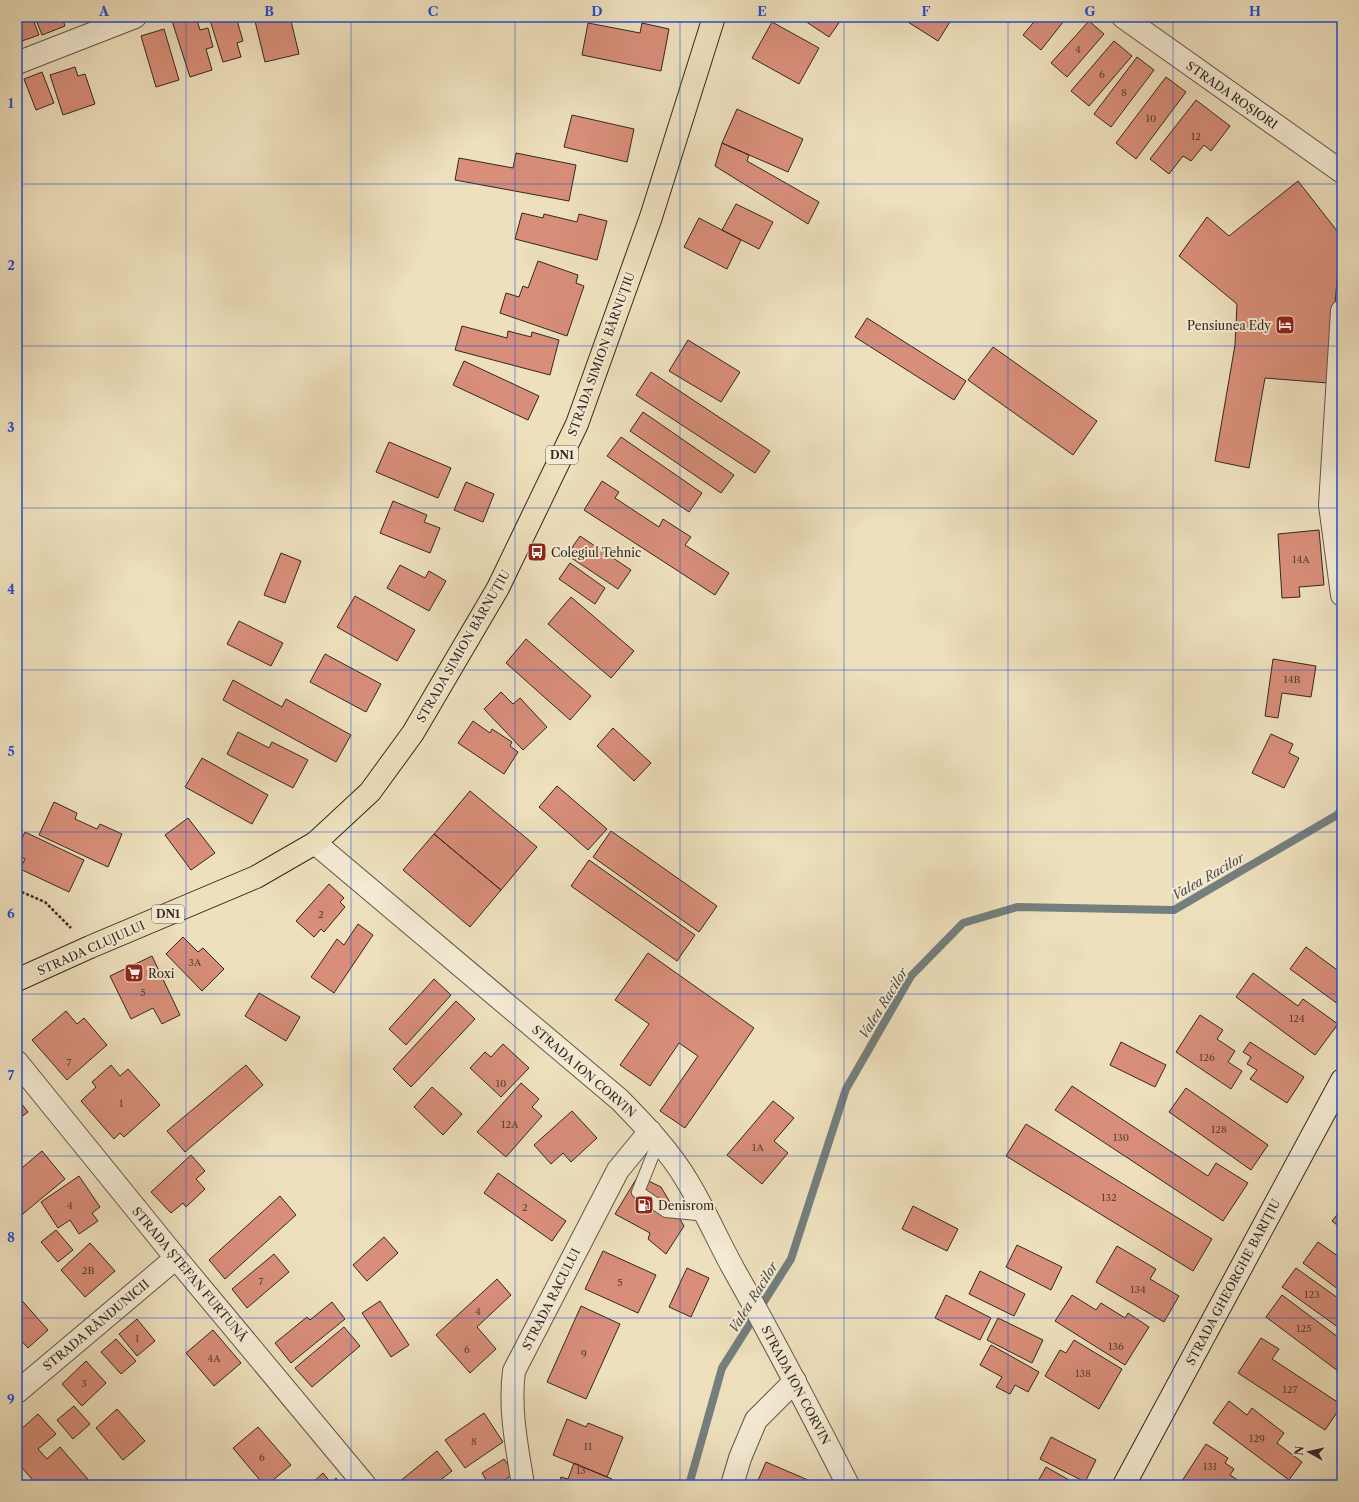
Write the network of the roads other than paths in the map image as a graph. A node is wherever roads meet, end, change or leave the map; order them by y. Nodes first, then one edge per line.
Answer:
1 (134, 17) edge
2 (714, 17) edge
3 (1123, 17) edge
4 (17, 63) edge
5 (1342, 172) edge
6 (1342, 311) edge
7 (1342, 595) edge
8 (315, 843) junction
9 (17, 980) edge
10 (17, 1062) edge
11 (1342, 1080) edge
12 (654, 1135) junction
13 (707, 1215) junction
14 (176, 1258) junction
15 (795, 1381) junction
16 (17, 1392) edge
17 (365, 1485) edge
18 (522, 1485) edge
19 (732, 1485) edge
20 (848, 1485) edge
21 (1124, 1485) edge

1 - 4 street
2 - 8 main road, STRADA SIMION BĂRNUȚIU / DN1
3 - 5 street, STRADA ROȘIORI
6 - 7 street
8 - 9 main road, STRADA CLUJULUI / DN1
8 - 12 street, STRADA ION CORVIN
10 - 14 street, STRADA ȘTEFAN FURTUNĂ
11 - 21 street, STRADA GHEORGHE BARIȚIU
12 - 13 street, STRADA ION CORVIN
12 - 13 lane
12 - 18 street, STRADA RACULUI
13 - 15 street, STRADA ION CORVIN
14 - 16 street, STRADA RÂNDUNICII
14 - 17 street, STRADA ȘTEFAN FURTUNĂ
15 - 19 street
15 - 20 street, STRADA ION CORVIN

